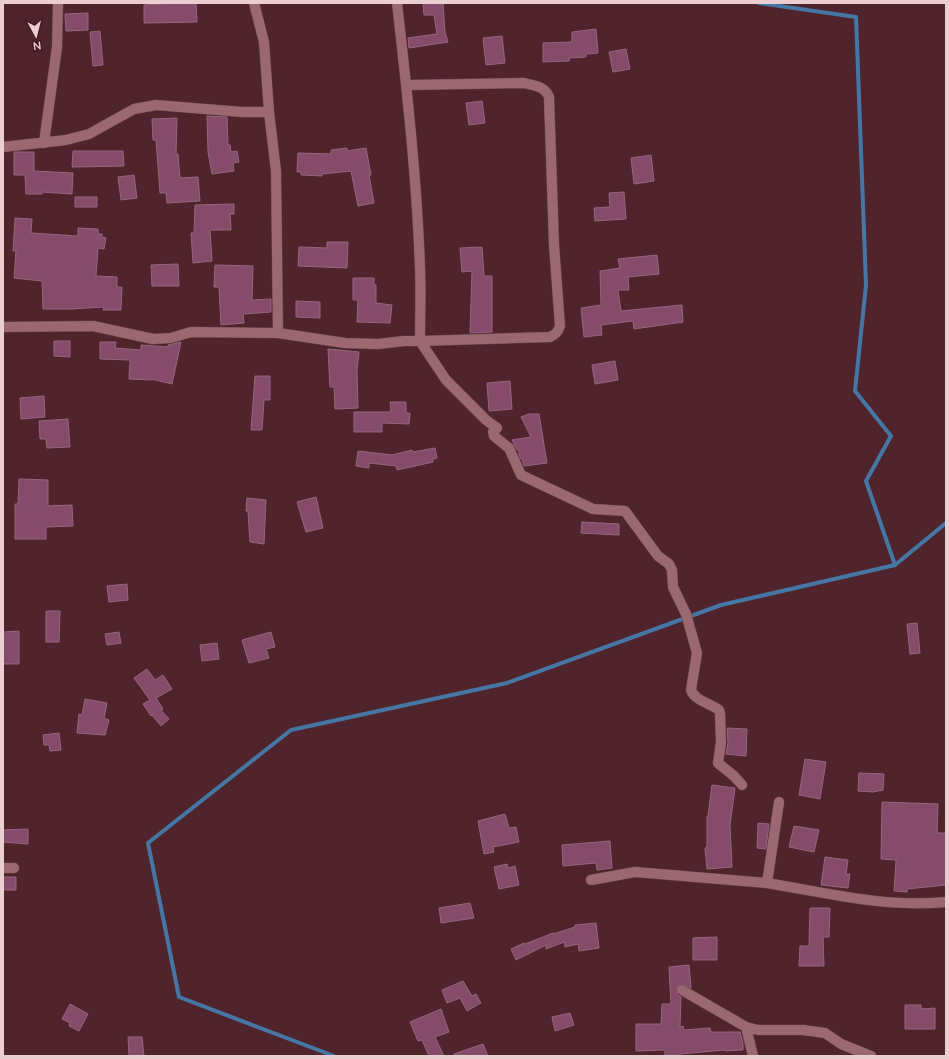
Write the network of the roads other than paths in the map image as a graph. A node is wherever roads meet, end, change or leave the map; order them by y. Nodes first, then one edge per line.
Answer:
1 (58, 3) edge
2 (254, 3) edge
3 (397, 3) edge
4 (406, 85) junction
5 (269, 112) junction
6 (44, 143) junction
7 (3, 147) edge
8 (3, 327) edge
9 (278, 333) junction
10 (420, 341) junction
11 (742, 785) dead end
12 (779, 802) dead end
13 (3, 868) edge
14 (14, 868) dead end
15 (591, 880) dead end
16 (767, 883) junction
17 (946, 902) edge
18 (682, 990) dead end
19 (746, 1027) junction
20 (753, 1056) edge
21 (871, 1056) edge

1 - 6 street
2 - 5 street
3 - 4 street
4 - 10 street
4 - 10 street
5 - 6 street
5 - 9 street
6 - 7 street
8 - 9 street
9 - 10 street
10 - 11 street
12 - 16 street
13 - 14 street
15 - 16 street
16 - 17 street
18 - 19 street
19 - 20 street
19 - 21 street

